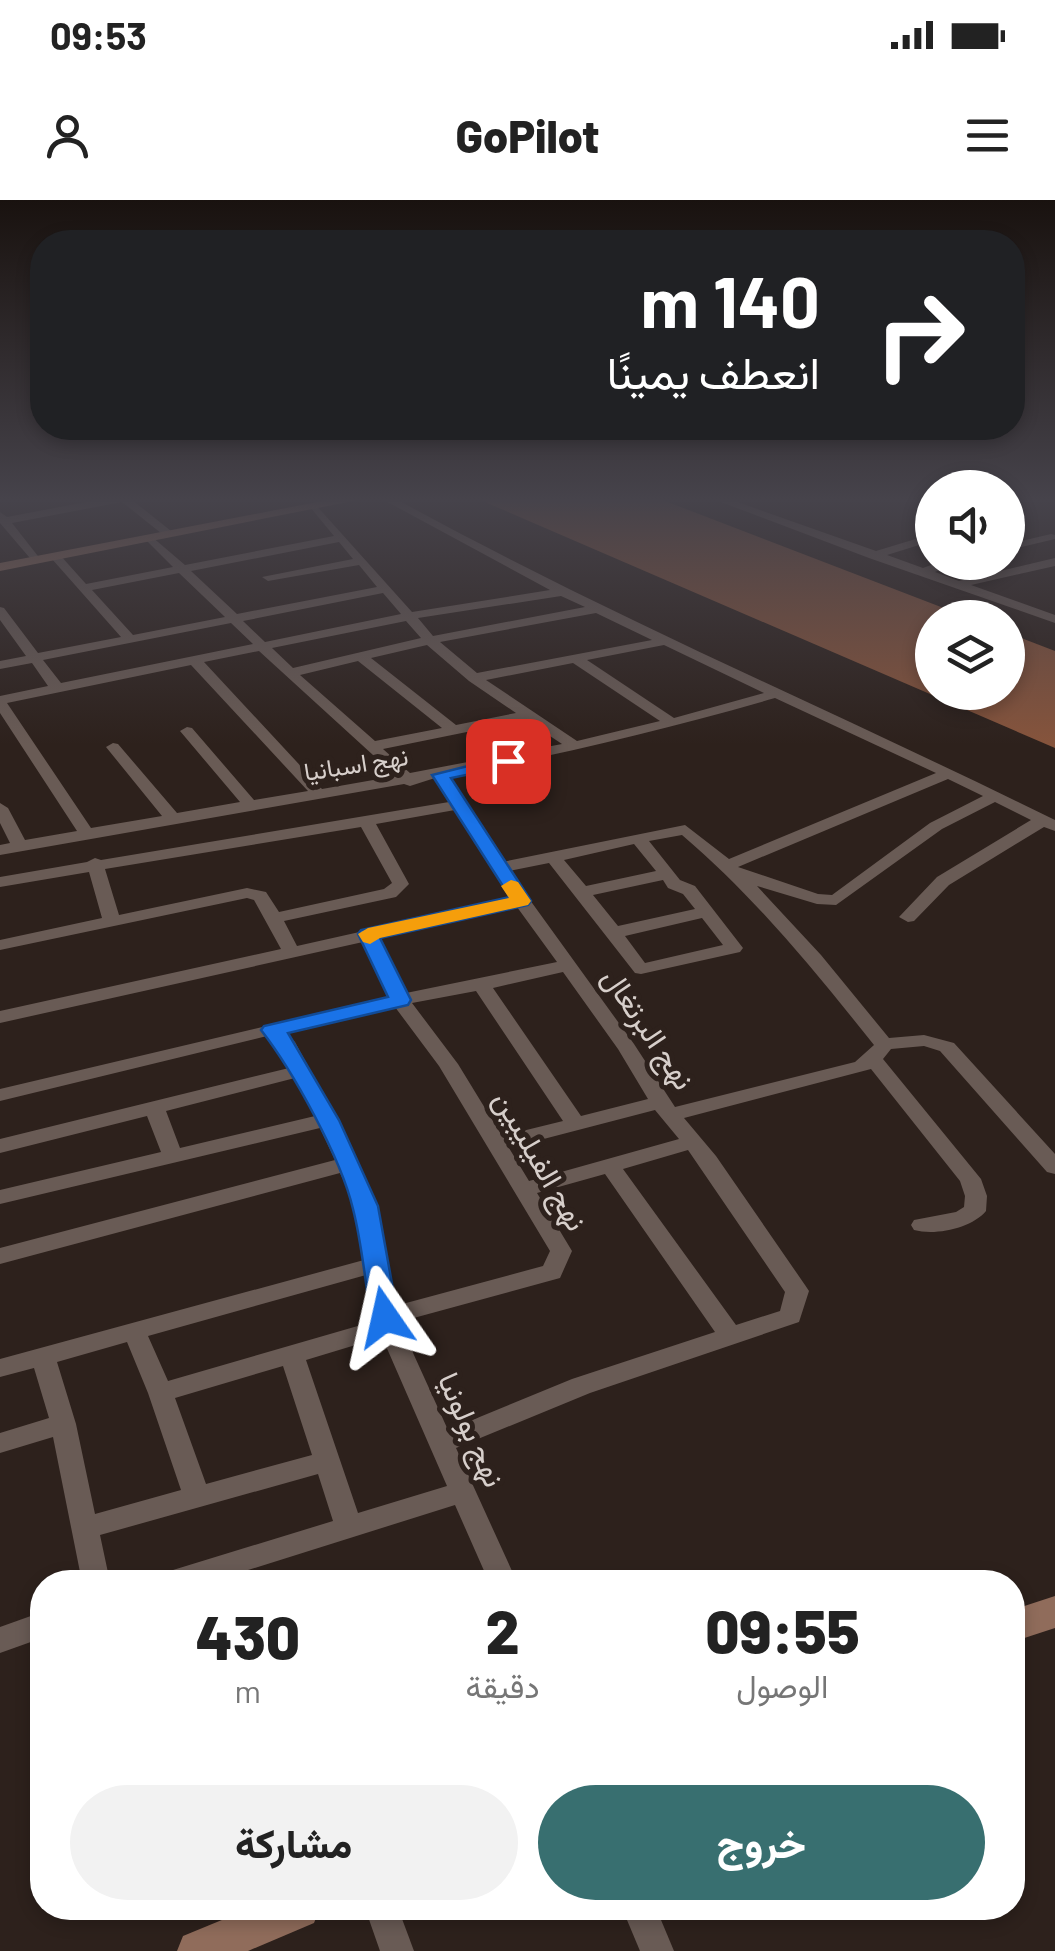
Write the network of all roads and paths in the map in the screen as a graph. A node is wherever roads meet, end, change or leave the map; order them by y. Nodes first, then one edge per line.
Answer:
1 (77, 581) edge
2 (119, 581) edge
3 (196, 581) edge
4 (271, 581) edge
5 (311, 581) edge
6 (379, 581) edge
7 (540, 581) edge
8 (941, 581) edge
9 (973, 581) edge
10 (954, 585) junction
11 (83, 588) junction
12 (386, 589) junction
13 (284, 592) junction
14 (561, 592) junction
15 (596, 610) junction
16 (0, 611) edge
17 (410, 616) junction
18 (1053, 617) edge
19 (235, 619) junction
20 (6, 631) edge
21 (130, 640) junction
22 (430, 640) junction
23 (666, 641) junction
24 (262, 646) junction
25 (361, 657) junction
26 (36, 658) junction
27 (575, 658) junction
28 (193, 659) junction
29 (0, 665) edge
30 (290, 673) junction
31 (474, 678) junction
32 (57, 688) junction
33 (774, 694) junction
34 (0, 701) edge
35 (528, 716) junction
36 (674, 724) junction
37 (452, 729) junction
38 (187, 731) dead end
39 (374, 746) junction
40 (112, 747) dead end
41 (576, 747) junction
42 (950, 773) junction
43 (441, 775) junction
44 (410, 781) junction
45 (320, 795) junction
46 (995, 796) junction
47 (458, 805) junction
48 (252, 807) junction
49 (0, 808) edge
50 (174, 820) junction
51 (366, 820) junction
52 (1049, 824) edge
53 (87, 834) junction
54 (638, 838) junction
55 (20, 846) junction
56 (0, 850) edge
57 (553, 857) junction
58 (95, 863) junction
59 (498, 868) junction
60 (736, 870) junction
61 (667, 874) junction
62 (0, 882) edge
63 (582, 892) junction
64 (522, 901) junction
65 (707, 912) junction
66 (908, 917) dead end
67 (274, 918) junction
68 (112, 921) junction
69 (612, 933) junction
70 (368, 934) junction
71 (0, 945) edge
72 (291, 952) junction
73 (568, 965) junction
74 (483, 987) junction
75 (400, 1000) junction
76 (0, 1017) edge
77 (272, 1030) junction
78 (878, 1052) junction
79 (300, 1071) junction
80 (0, 1095) edge
81 (154, 1108) junction
82 (665, 1109) junction
83 (328, 1120) junction
84 (575, 1123) junction
85 (690, 1143) junction
86 (498, 1144) junction
87 (0, 1146) edge
88 (173, 1156) junction
89 (347, 1164) junction
90 (611, 1167) junction
91 (1055, 1168) edge
92 (526, 1189) junction
93 (0, 1197) edge
94 (922, 1225) dead end
95 (0, 1256) edge
96 (374, 1265) junction
97 (387, 1321) junction
98 (134, 1331) junction
99 (730, 1335) junction
100 (292, 1355) junction
101 (43, 1356) junction
102 (0, 1368) edge
103 (160, 1393) junction
104 (63, 1424) junction
105 (0, 1443) edge
106 (442, 1443) junction
107 (327, 1461) junction
108 (462, 1492) junction
109 (197, 1497) junction
110 (349, 1527) junction
111 (85, 1528) junction
112 (94, 1570) edge
113 (211, 1570) edge
114 (498, 1570) edge
115 (1055, 1612) edge
116 (1025, 1622) edge
117 (30, 1630) edge
118 (0, 1640) edge
119 (271, 1920) edge
120 (386, 1920) edge
121 (644, 1920) edge
122 (198, 1951) edge
123 (397, 1951) edge
124 (656, 1951) edge

1 - 11 street
2 - 11 street
3 - 19 street
4 - 13 street
5 - 13 street
6 - 12 street
7 - 14 street
8 - 10 street
9 - 10 street
10 - 18 street
11 - 21 street
12 - 13 street
12 - 17 street
13 - 19 street
14 - 15 street
14 - 17 street
15 - 22 street
15 - 23 street
16 - 20 street
17 - 22 street
17 - 24 street
19 - 21 street
19 - 24 street
20 - 26 street
21 - 26 street
22 - 25 street
22 - 31 street
23 - 27 street
23 - 33 street
24 - 28 street
24 - 30 street
25 - 30 street
25 - 37 street
26 - 29 street
26 - 32 street
27 - 31 street
27 - 36 street
28 - 32 street
28 - 45 street
30 - 39 street
31 - 35 street
32 - 34 street
33 - 36 street, نهج اسبانيا
33 - 42 street
34 - 53 street
35 - 37 street
35 - 41 street
36 - 41 street, نهج اسبانيا
37 - 39 street
38 - 48 street
39 - 44 street
40 - 50 street
41 - 43 street, نهج اسبانيا
42 - 46 street
42 - 60 street
43 - 44 street, نهج اسبانيا
43 - 47 street, نهج البرتغال
44 - 45 street, نهج اسبانيا
45 - 48 street, نهج اسبانيا
46 - 52 street
46 - 60 street
47 - 51 street
47 - 59 street, نهج البرتغال
48 - 50 street, نهج اسبانيا
49 - 55 street
50 - 53 street, نهج اسبانيا
51 - 58 street
51 - 67 street
52 - 66 street
53 - 55 street, نهج اسبانيا
54 - 57 street
54 - 60 street
54 - 61 street
55 - 56 street, نهج اسبانيا
57 - 59 street
57 - 63 street
58 - 62 street
58 - 68 street
59 - 64 street, نهج البرتغال
60 - 78 street
61 - 63 street
61 - 65 street
63 - 69 street
64 - 70 street
64 - 73 street, نهج البرتغال
65 - 69 street
65 - 69 street
67 - 68 street
67 - 72 street
68 - 71 street
70 - 72 street
70 - 75 street, نهج الفيليبين
72 - 76 street
73 - 74 street
73 - 82 street, نهج البرتغال
74 - 75 street
74 - 84 street
75 - 77 street
75 - 86 street, نهج الفيليبين
77 - 79 street, نهج بولونيا
77 - 80 street
78 - 82 street
78 - 91 street
78 - 94 street
79 - 81 street
79 - 83 street, نهج بولونيا
81 - 87 street
81 - 88 street
82 - 84 street
82 - 85 street, نهج البرتغال
83 - 88 street
83 - 89 street, نهج بولونيا
84 - 86 street
85 - 90 street
85 - 99 street, نهج البرتغال
86 - 92 street, نهج الفيليبين
88 - 93 street
89 - 95 street
89 - 96 street, نهج بولونيا
90 - 92 street
90 - 99 street
92 - 97 street, نهج الفيليبين
96 - 97 street, نهج بولونيا
96 - 98 street
97 - 100 street
97 - 106 street, نهج بولونيا
98 - 101 street
98 - 103 street
99 - 106 street
100 - 103 street
100 - 107 street
101 - 102 street
101 - 104 street
103 - 109 street
104 - 105 street
104 - 111 street
106 - 108 street, نهج بولونيا
107 - 109 street
107 - 110 street
108 - 110 street
108 - 114 street, نهج بولونيا
109 - 111 street
110 - 113 street
111 - 112 street
115 - 116 street
117 - 118 street
119 - 122 street
120 - 123 street
121 - 124 street

